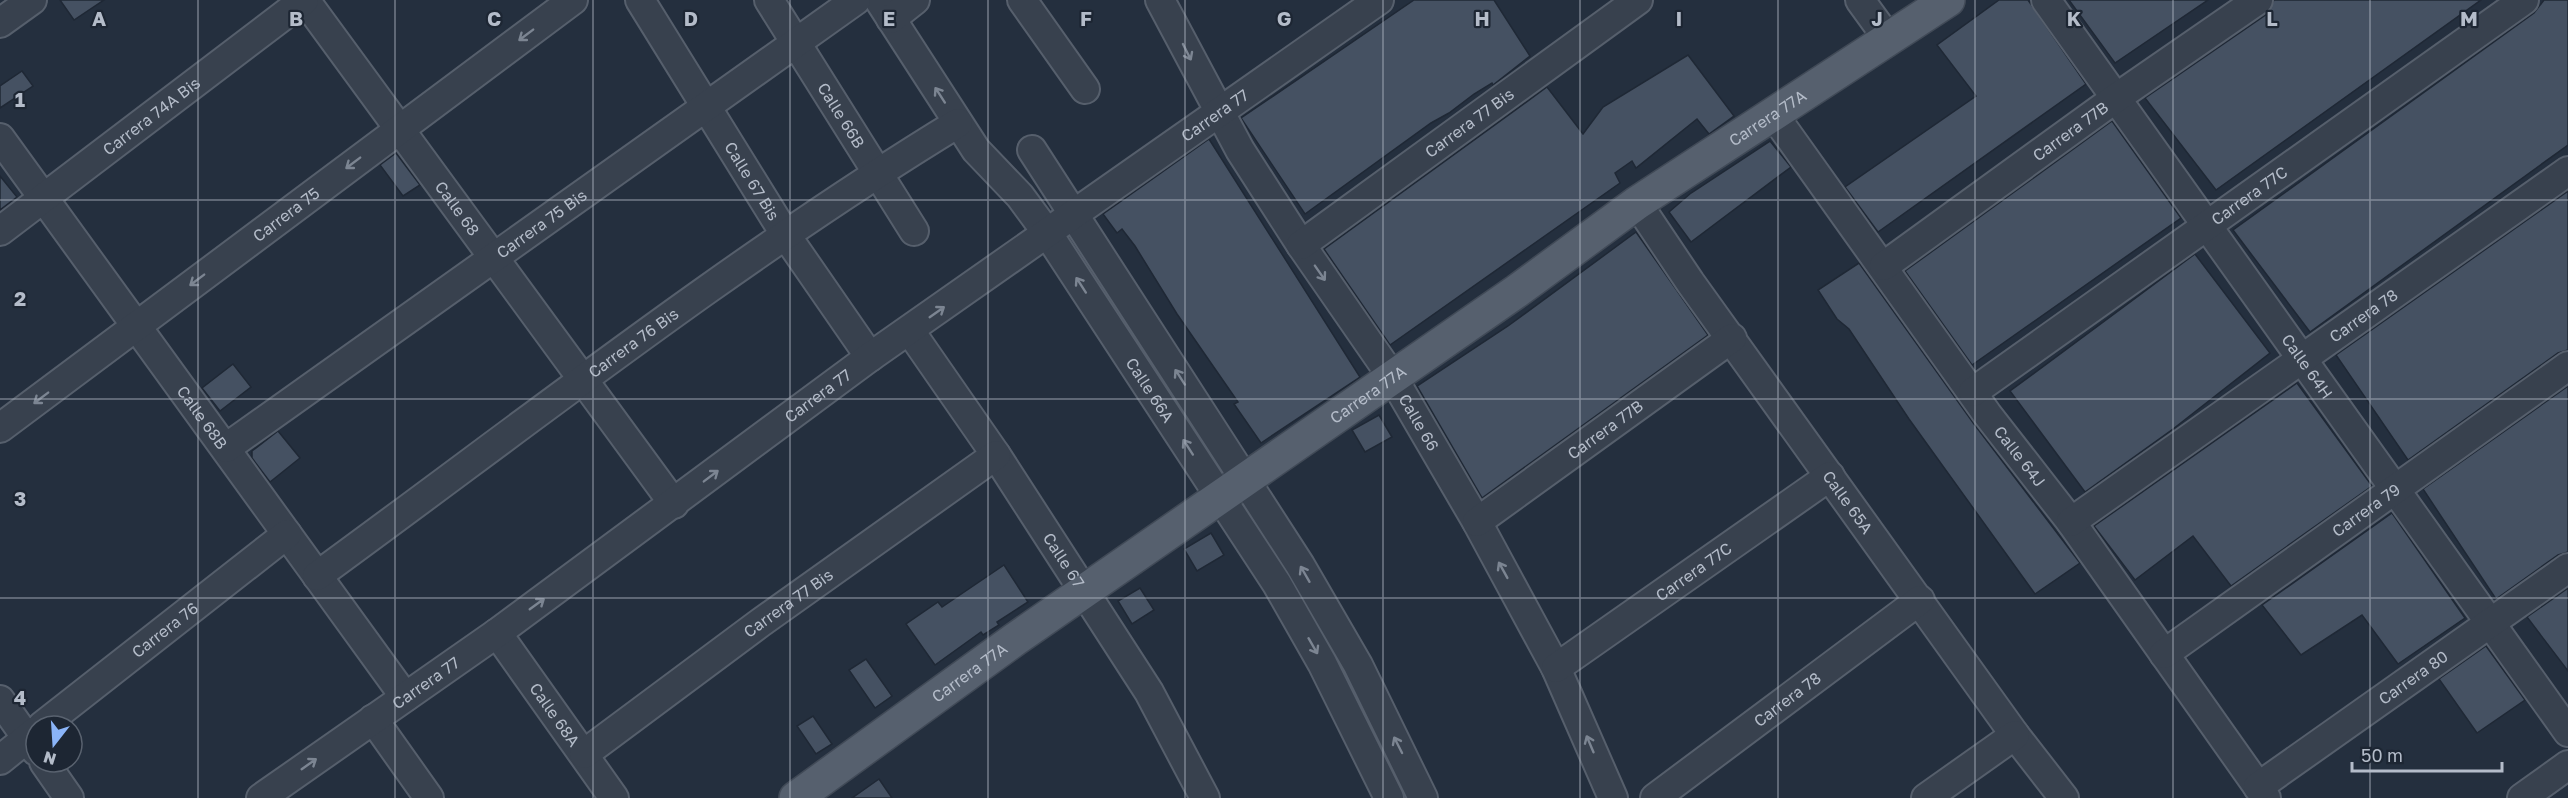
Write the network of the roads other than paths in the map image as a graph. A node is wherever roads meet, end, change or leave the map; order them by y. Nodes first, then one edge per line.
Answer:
1 (32, 0) edge
2 (305, 0) edge
3 (573, 0) edge
4 (640, 0) edge
5 (769, 0) edge
6 (856, 0) edge
7 (915, 0) edge
8 (1022, 0) edge
9 (1160, 0) edge
10 (1379, 0) edge
11 (1638, 0) edge
12 (1860, 0) edge
13 (1948, 0) edge
14 (2046, 0) edge
15 (2258, 0) edge
16 (2524, 0) edge
17 (885, 9) edge
18 (0, 23) edge
19 (1889, 40) junction
20 (795, 42) junction
21 (1085, 89) dead end
22 (2116, 98) junction
23 (705, 106) junction
24 (1219, 113) junction
25 (1773, 114) junction
26 (958, 123) junction
27 (400, 128) junction
28 (0, 138) edge
29 (1032, 150) dead end
30 (2568, 171) edge
31 (876, 173) junction
32 (44, 198) junction
33 (1637, 202) junction
34 (1075, 215) junction
35 (2207, 226) junction
36 (0, 231) edge
37 (914, 231) dead end
38 (785, 234) junction
39 (1048, 234) junction
40 (1301, 245) junction
41 (495, 256) junction
42 (1884, 266) junction
43 (136, 325) junction
44 (910, 331) junction
45 (1732, 338) junction
46 (870, 357) junction
47 (2301, 357) junction
48 (2568, 366) edge
49 (1393, 378) junction
50 (585, 380) junction
51 (1973, 392) junction
52 (0, 429) edge
53 (226, 448) junction
54 (996, 455) junction
55 (1830, 476) junction
56 (1233, 488) junction
57 (2395, 489) junction
58 (674, 504) junction
59 (1477, 522) junction
60 (2071, 522) junction
61 (287, 534) junction
62 (2568, 568) edge
63 (317, 576) junction
64 (1083, 592) junction
65 (1920, 600) junction
66 (2491, 624) junction
67 (497, 633) junction
68 (2164, 654) junction
69 (1556, 668) junction
70 (405, 697) junction
71 (0, 700) edge
72 (62, 714) edge
73 (373, 719) junction
74 (24, 725) edge
75 (2568, 732) edge
76 (2015, 735) junction
77 (24, 744) edge
78 (584, 754) junction
79 (0, 760) edge
80 (2568, 765) edge
81 (52, 774) edge
82 (2262, 793) edge
83 (1607, 796) edge
84 (798, 797) edge
85 (69, 798) edge
86 (261, 798) edge
87 (429, 798) edge
88 (614, 798) edge
89 (1205, 798) edge
90 (1389, 798) edge
91 (1423, 798) edge
92 (1655, 798) edge
93 (1926, 798) edge
94 (2064, 798) edge
95 (2522, 798) edge

1 - 18 street
2 - 27 street, Calle 68
2 - 32 street, Carrera 74A Bis
3 -> 27 street, Carrera 75
4 - 23 street, Calle 67 Bis
5 - 20 street, Calle 66B
6 - 20 street, Carrera 75 Bis
7 - 17 street
8 - 21 street
9 -> 24 street, Calle 66
10 - 24 street, Carrera 77
11 - 40 street, Carrera 77 Bis
12 - 19 street
13 - 19 main road, Carrera 77A
14 - 22 street, Calle 64H
15 - 22 street, Carrera 77B
16 - 35 street, Carrera 77C
26 -> 17 street, Calle 66A
19 - 25 main road, Carrera 77A
20 - 23 street, Carrera 75 Bis
20 - 31 street, Calle 66B
22 - 35 street, Calle 64H
22 - 42 street, Carrera 77B
23 - 38 street, Calle 67 Bis
23 - 41 street, Carrera 75 Bis
24 - 34 street, Carrera 77
24 - 40 street, Calle 66
25 - 33 main road, Carrera 77A
25 - 42 street, Calle 64J
26 - 31 street, Carrera 76 Bis
26 - 39 street, Calle 66A
27 - 41 street, Calle 68
27 -> 43 street, Carrera 75
28 - 32 street, Calle 68B
29 - 34 street, Calle 66A
30 - 47 street, Carrera 78
31 - 37 street, Calle 66B
31 - 38 street, Carrera 76 Bis
32 - 36 street, Carrera 74A Bis
32 - 43 street, Calle 68B
33 - 45 street, Calle 65A
33 - 49 main road, Carrera 77A
34 - 39 street, Carrera 77
56 -> 34 street, Calle 66A
35 - 47 street, Calle 64H
35 - 51 street, Carrera 77C
38 - 46 street, Calle 67 Bis
38 - 50 street, Carrera 76 Bis
44 -> 39 street, Carrera 77
56 -> 39 street, Calle 66A
40 -> 49 street, Calle 66
41 - 50 street, Calle 68
41 - 53 street, Carrera 75 Bis
42 - 51 street, Calle 64J
43 -> 52 street, Carrera 75
43 - 53 street, Calle 68B
44 - 46 street, Carrera 77
44 - 54 street, Calle 67
45 - 55 street, Calle 65A
45 - 59 street, Carrera 77B
58 -> 46 street, Carrera 77
47 - 57 street, Calle 64H
47 - 60 street, Carrera 78
48 - 57 street, Carrera 79
49 - 56 main road, Carrera 77A
49 - 59 street, Calle 66
50 - 58 street, Calle 68
50 - 63 street, Carrera 76 Bis
51 - 60 street, Calle 64J
53 - 61 street, Calle 68B
54 - 64 street, Calle 67
54 - 78 street, Carrera 77 Bis
55 - 65 street, Calle 65A
55 - 69 street, Carrera 77C
56 - 64 main road, Carrera 77A
56 -> 90 street, Calle 66A
91 -> 56 street, Calle 66A
57 - 66 street, Calle 64H
57 - 68 street, Carrera 79
67 -> 58 street, Carrera 77
69 -> 59 street, Calle 66
60 - 68 street, Calle 64J
61 - 63 street, Calle 68B
61 - 72 street, Carrera 76
62 - 66 street, Carrera 80
63 - 70 street, Calle 68B
64 - 84 main road, Carrera 77A
64 - 89 street, Calle 67
65 - 76 street, Calle 65A
65 - 92 street, Carrera 78
66 - 75 street, Calle 64H
66 - 82 street, Carrera 80
67 - 70 street, Carrera 77
67 - 78 street, Calle 68A
68 - 82 street, Calle 64J
83 -> 69 street, Calle 66
70 - 73 street, Carrera 77
71 - 74 street
86 -> 73 street, Carrera 77
73 - 87 street
76 - 93 street
76 - 94 street, Calle 65A
77 - 79 street, Carrera 76
78 - 88 street, Calle 68A
80 - 95 street
81 - 85 street

